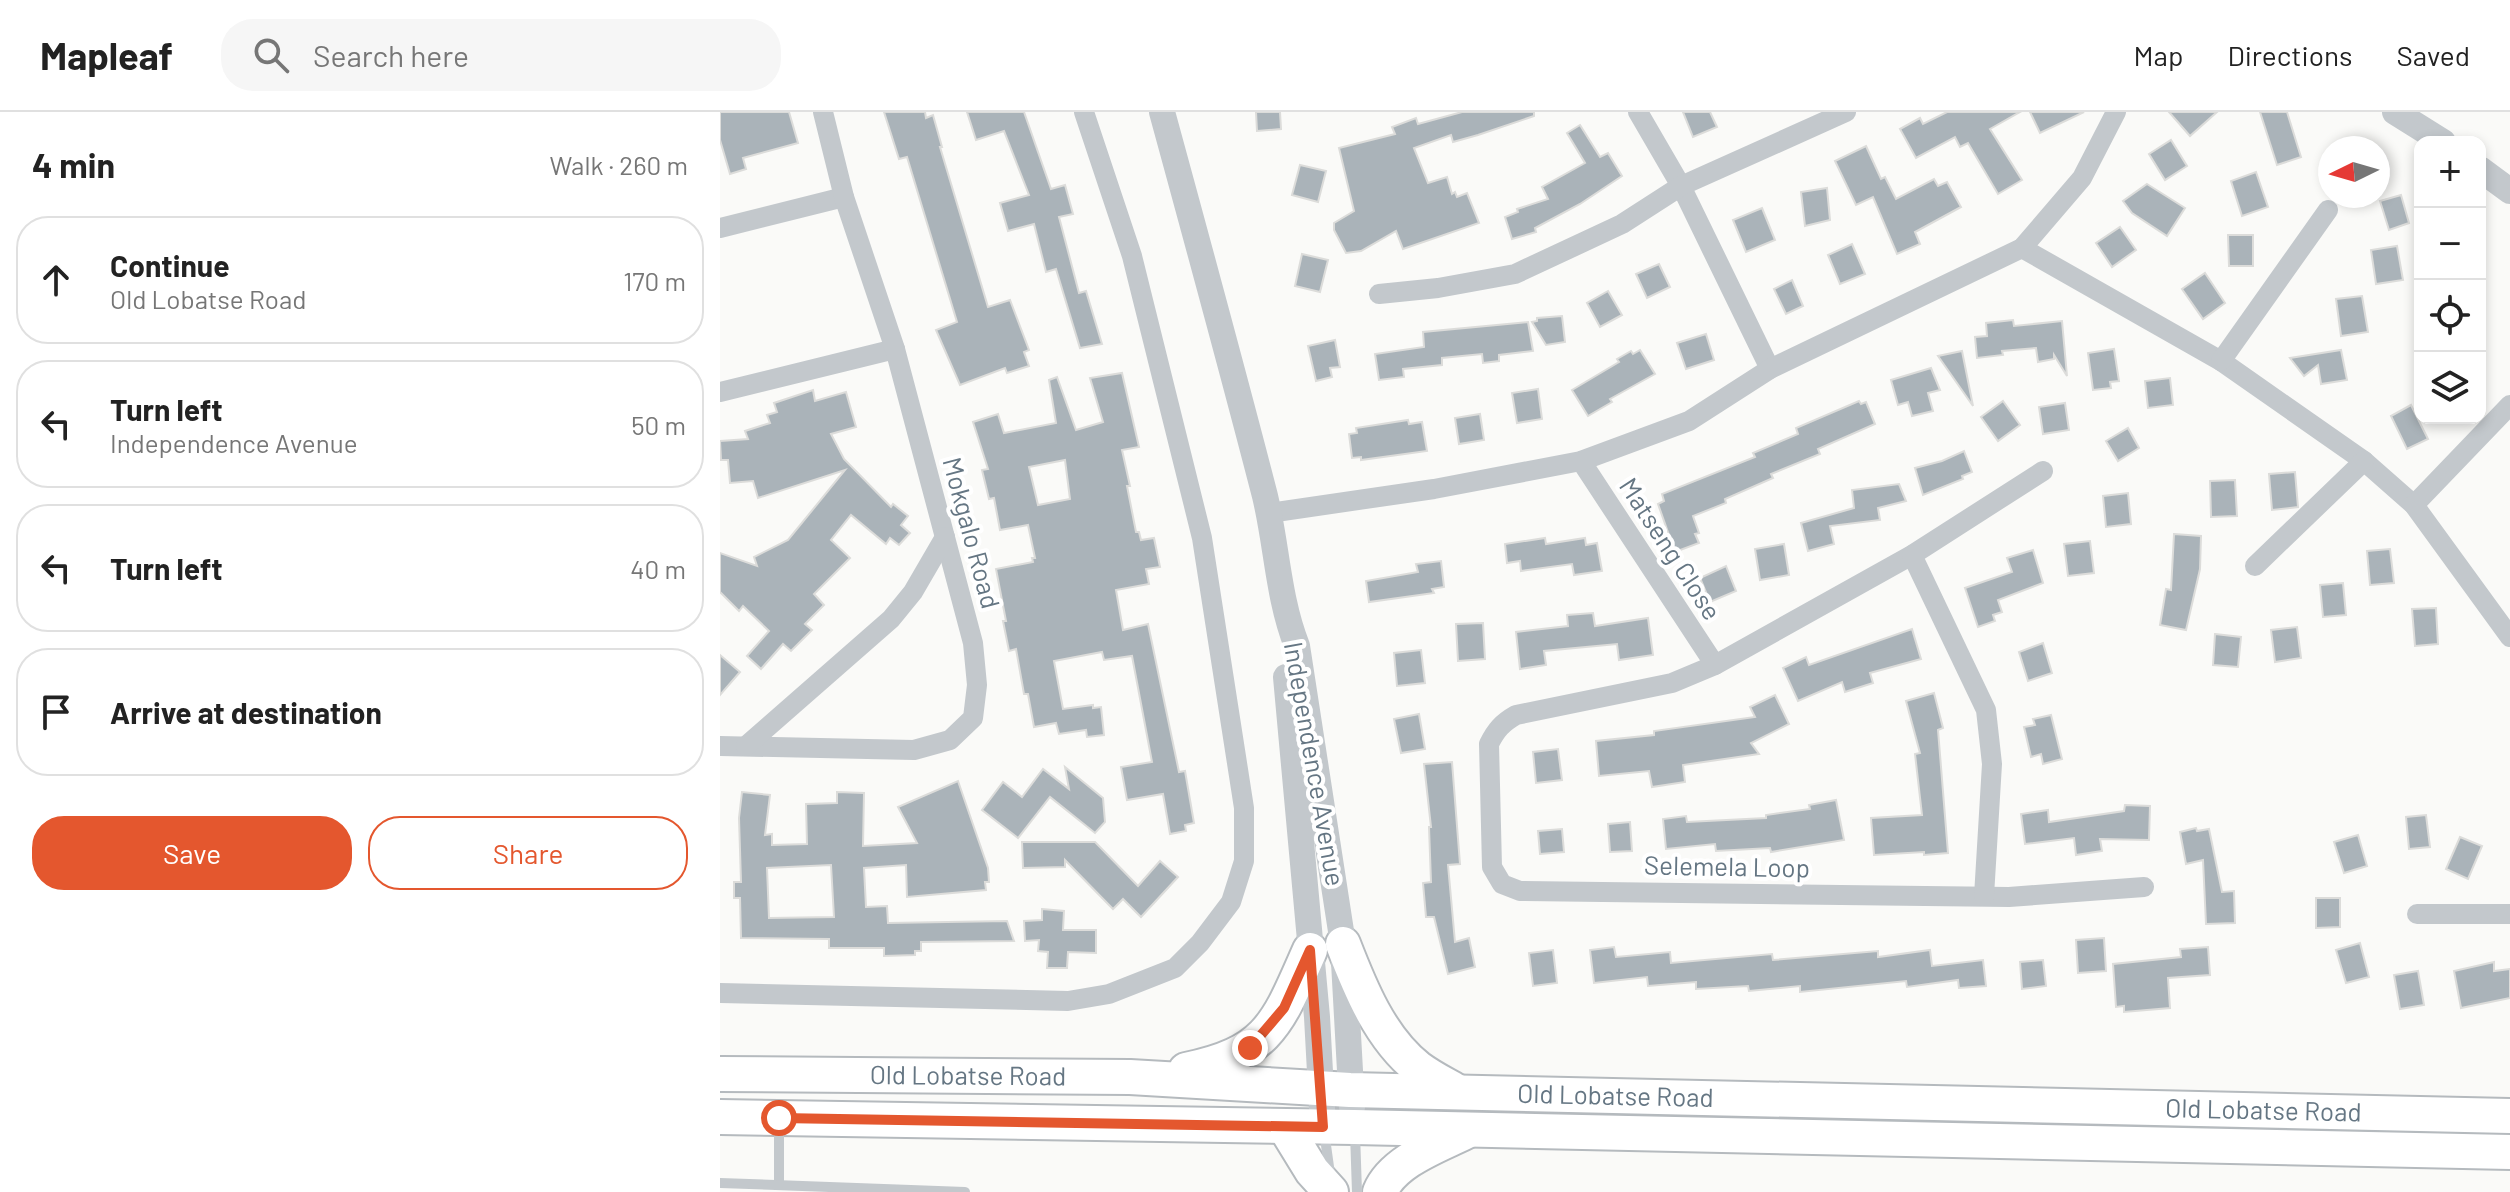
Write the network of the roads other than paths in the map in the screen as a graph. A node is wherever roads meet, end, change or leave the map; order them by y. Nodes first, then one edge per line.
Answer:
1 (823, 112) edge
2 (1084, 112) edge
3 (1162, 112) edge
4 (1638, 112) edge
5 (1846, 112) edge
6 (2116, 112) edge
7 (2395, 112) edge
8 (2433, 136) edge
9 (2486, 173) edge
10 (1681, 186) junction
11 (2510, 191) edge
12 (844, 197) junction
13 (2328, 210) dead end
14 (720, 228) edge
15 (2022, 248) junction
16 (1379, 294) dead end
17 (895, 349) junction
18 (2221, 361) junction
19 (1770, 369) junction
20 (720, 392) edge
21 (2510, 405) edge
22 (1581, 461) junction
23 (2364, 461) junction
24 (2043, 471) dead end
25 (2414, 505) junction
26 (1269, 513) junction
27 (945, 537) junction
28 (1912, 555) junction
29 (2255, 566) dead end
30 (1288, 621) junction
31 (2510, 637) edge
32 (1715, 665) junction
33 (720, 746) edge
34 (746, 746) junction
35 (2144, 887) dead end
36 (1984, 896) junction
37 (2417, 914) dead end
38 (2510, 914) edge
39 (1343, 944) junction
40 (1310, 950) junction
41 (720, 993) edge
42 (720, 1074) edge
43 (1130, 1077) junction
44 (1335, 1088) junction
45 (1457, 1091) junction
46 (2510, 1116) edge
47 (720, 1117) edge
48 (779, 1118) junction
49 (1285, 1127) junction
50 (1339, 1127) junction
51 (1469, 1130) junction
52 (2510, 1152) edge
53 (720, 1183) edge
54 (779, 1183) junction
55 (1355, 1189) edge
56 (965, 1192) edge
57 (1357, 1192) edge

1 - 12 street, Mokgalo Road
2 - 41 street
3 - 26 street
4 - 10 street
5 - 10 street
6 - 15 street
7 - 8 street
9 - 11 street
10 - 16 street
10 - 19 street
12 - 14 street
12 - 17 street, Mokgalo Road
13 - 18 street
15 - 18 street
15 - 19 street
17 - 20 street
17 - 27 street, Mokgalo Road
18 - 23 street
19 - 22 street
21 - 25 street
22 - 26 street
22 - 32 street, Matseng Close
23 - 25 street
23 - 29 street
24 - 28 street, Selemela Loop
25 - 31 street
26 - 30 street
27 - 34 street
27 - 34 street, Mokgalo Road
28 - 32 street, Selemela Loop
28 - 36 street
30 - 39 street, Independence Avenue
30 - 40 street, Independence Avenue
32 - 36 street, Selemela Loop
33 - 34 street, Mokgalo Road
35 - 36 street, Selemela Loop
37 - 38 street
39 - 44 street, Independence Avenue
39 - 45 main road
40 - 43 main road
40 - 44 street, Independence Avenue
42 - 43 main road, Old Lobatse Road
43 - 44 main road, Old Lobatse Road
44 - 45 main road, Old Lobatse Road
44 - 50 street, Independence Avenue
45 - 46 main road, Old Lobatse Road
47 - 48 main road, Old Lobatse Road
48 - 49 main road, Old Lobatse Road
48 - 54 lane
49 - 50 main road, Old Lobatse Road
49 - 55 main road
50 - 51 main road, Old Lobatse Road
50 - 55 lane, Independence Avenue
50 - 55 lane, Independence Avenue
51 - 52 main road, Old Lobatse Road
51 - 55 main road
53 - 54 lane
54 - 56 lane
55 - 57 lane, Independence Avenue

